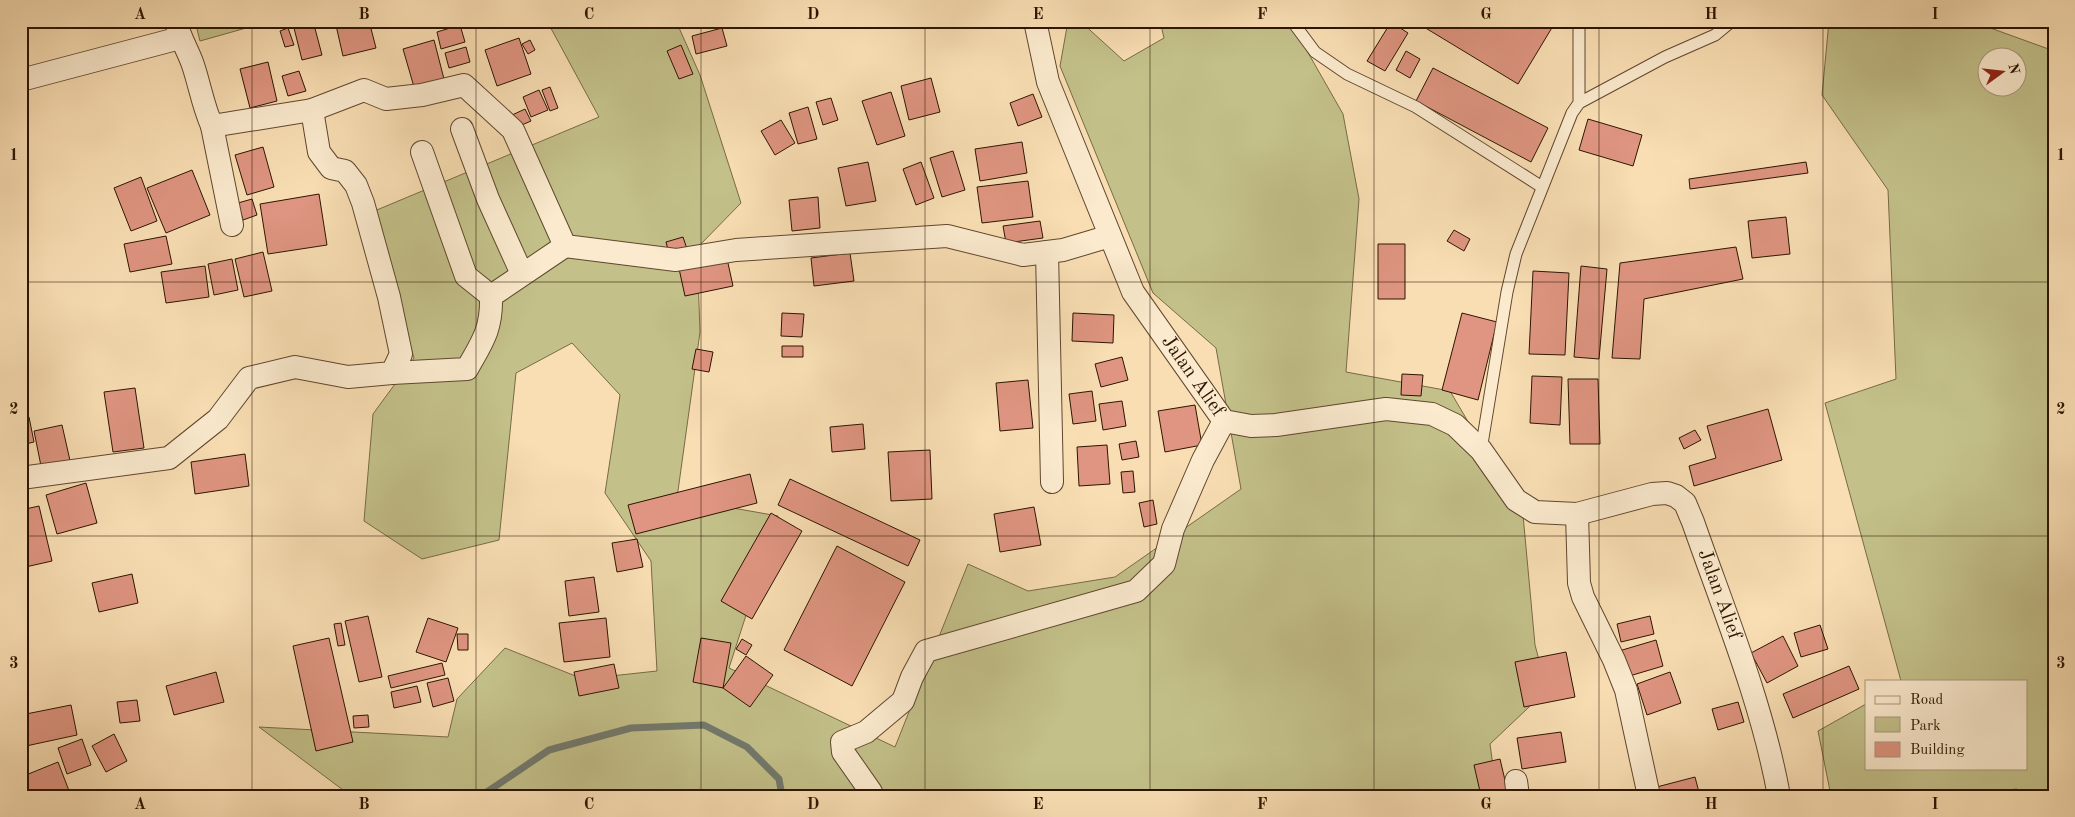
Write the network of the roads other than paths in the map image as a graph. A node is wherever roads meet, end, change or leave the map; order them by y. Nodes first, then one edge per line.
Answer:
1 (1035, 21) edge
2 (1292, 21) edge
3 (1579, 21) edge
4 (1732, 21) edge
5 (178, 30) edge
6 (21, 80) edge
7 (1578, 103) junction
8 (312, 110) junction
9 (212, 126) junction
10 (462, 129) dead end
11 (422, 152) dead end
12 (1542, 188) junction
13 (232, 225) dead end
14 (1110, 236) junction
15 (565, 246) junction
16 (1047, 252) junction
17 (522, 274) junction
18 (491, 296) junction
19 (392, 373) junction
20 (1224, 421) junction
21 (1480, 450) junction
22 (21, 478) edge
23 (1052, 482) dead end
24 (1577, 514) junction
25 (871, 792) dead end
26 (1648, 796) edge
27 (1778, 796) edge

1 - 14 street, Jalan Alief
2 - 12 lane
3 - 7 lane
4 - 7 lane
5 - 6 street
5 - 9 street
7 - 12 lane
8 - 9 street
8 - 15 street
8 - 19 street
9 - 13 street
10 - 17 street
11 - 18 street
12 - 21 lane
14 - 16 street
14 - 20 street, Jalan Alief
15 - 16 street
15 - 17 street
16 - 23 street
17 - 18 street
18 - 19 street
19 - 22 street
20 - 21 street, Jalan Alief
20 - 25 street
21 - 24 street, Jalan Alief
24 - 26 street
24 - 27 street, Jalan Alief

